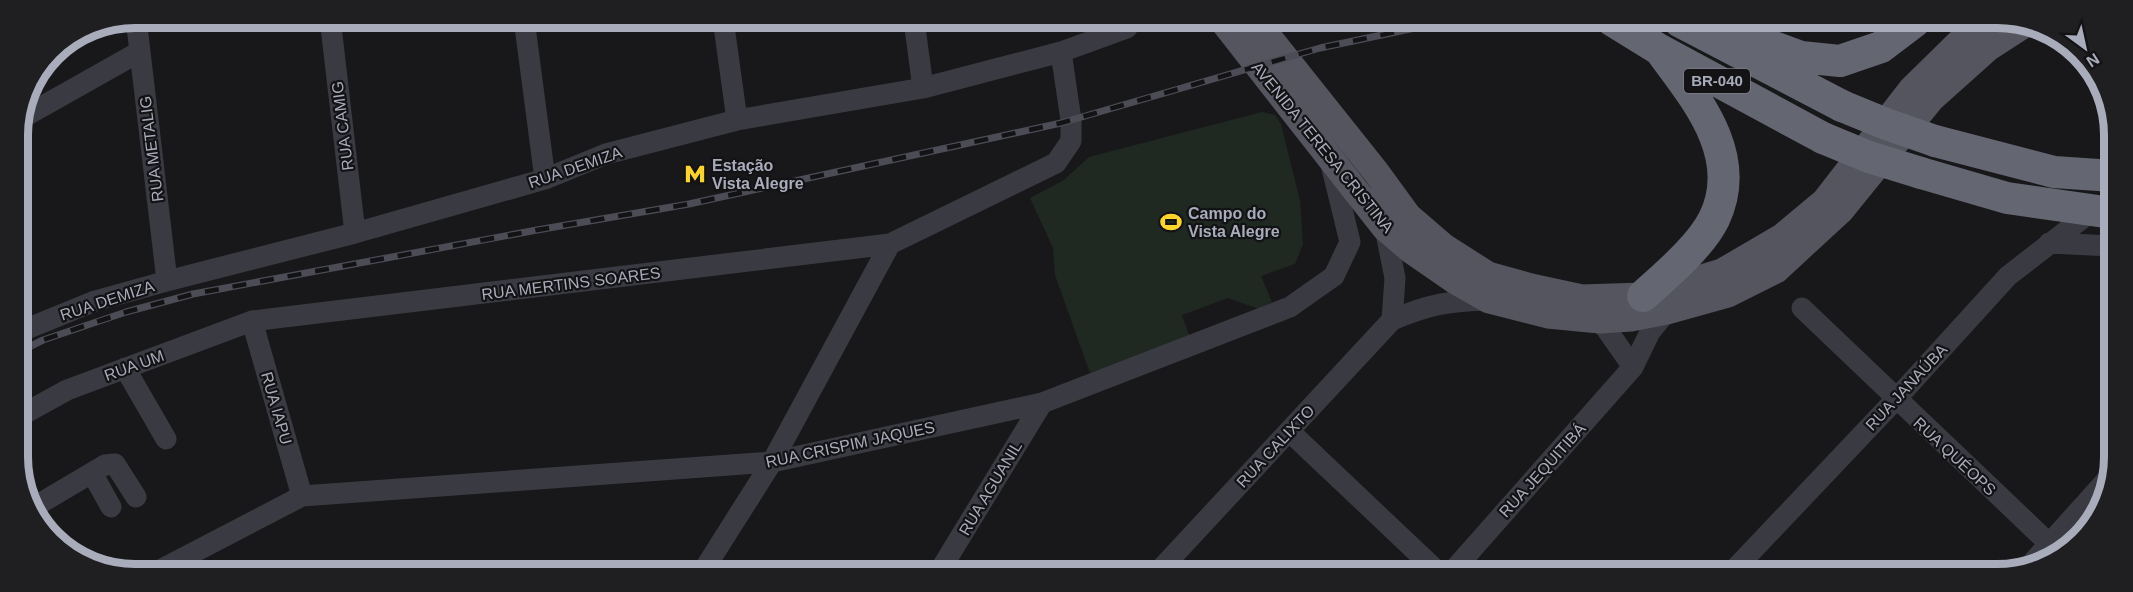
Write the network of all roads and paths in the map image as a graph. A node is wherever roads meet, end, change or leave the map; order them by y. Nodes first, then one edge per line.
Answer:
1 (1126, 28) edge
2 (1229, 28) edge
3 (1263, 28) edge
4 (1625, 28) edge
5 (1693, 28) edge
6 (1722, 28) edge
7 (1906, 28) edge
8 (1977, 28) edge
9 (137, 29) edge
10 (331, 29) edge
11 (525, 29) edge
12 (724, 29) edge
13 (915, 29) edge
14 (2015, 31) edge
15 (1660, 50) junction
16 (139, 52) junction
17 (1061, 52) junction
18 (923, 88) junction
19 (31, 113) edge
20 (737, 120) junction
21 (1329, 157) junction
22 (2104, 165) edge
23 (2054, 172) junction
24 (2104, 175) edge
25 (545, 179) junction
26 (2102, 212) edge
27 (1385, 228) junction
28 (355, 233) junction
29 (2049, 243) junction
30 (890, 244) junction
31 (2104, 246) edge
32 (167, 280) junction
33 (1489, 300) junction
34 (1655, 304) junction
35 (1802, 308) dead end
36 (1392, 320) junction
37 (1600, 320) junction
38 (252, 321) junction
39 (28, 328) edge
40 (1634, 367) junction
41 (125, 368) junction
42 (1896, 399) junction
43 (1042, 403) junction
44 (28, 411) edge
45 (1289, 431) junction
46 (166, 439) dead end
47 (772, 462) junction
48 (92, 473) junction
49 (2099, 490) edge
50 (302, 495) junction
51 (136, 497) dead end
52 (40, 503) edge
53 (111, 507) dead end
54 (2056, 546) edge
55 (2054, 548) edge
56 (1166, 563) edge
57 (1429, 563) edge
58 (1460, 563) edge
59 (1740, 563) edge
60 (171, 564) edge
61 (708, 564) edge
62 (944, 564) edge

1 - 17 street, RUA DEMIZA
2 - 21 main road, AVENIDA TERESA CRISTINA
3 - 34 main road, AVENIDA TERESA CRISTINA
4 - 15 highway, BR-040
5 - 23 highway, BR-040, bridge
6 - 7 highway
8 - 34 main road, AVENIDA TERESA CRISTINA
9 - 16 street, RUA METALIG
10 - 28 street, RUA CAMIG
11 - 25 street
12 - 20 street
13 - 18 street
14 - 34 main road, AVENIDA TERESA CRISTINA
15 - 26 highway, BR-040, bridge
15 - 34 highway
16 - 19 street
16 - 32 street, RUA METALIG
17 - 18 street, RUA DEMIZA
17 - 30 street, RUA MERTINS SOARES
18 - 20 street, RUA DEMIZA
20 - 25 street, RUA DEMIZA
21 - 27 main road, AVENIDA TERESA CRISTINA
21 - 43 street, RUA CRISPIM JAQUES
22 - 23 highway
23 - 24 highway, BR-040
25 - 28 street, RUA DEMIZA
26 - 29 street, RUA JANAÚBA
27 - 33 main road, AVENIDA TERESA CRISTINA
27 - 36 street
28 - 32 street, RUA DEMIZA
29 - 31 street
29 - 42 street, RUA JANAÚBA
30 - 38 street, RUA MERTINS SOARES
30 - 47 street
32 - 39 street, RUA DEMIZA
33 - 36 street, RUA CALIXTO
33 - 37 main road, AVENIDA TERESA CRISTINA
34 - 37 main road, AVENIDA TERESA CRISTINA
34 - 40 street, RUA JEQUITIBÁ
35 - 42 street, RUA QUÉOPS
36 - 45 street, RUA CALIXTO
37 - 40 street
38 - 41 street, RUA UM
38 - 50 street, RUA IAPU
40 - 58 street, RUA JEQUITIBÁ
41 - 44 street, RUA UM
41 - 46 street
42 - 55 street, RUA QUÉOPS
42 - 59 street, RUA JANAÚBA
43 - 47 street, RUA CRISPIM JAQUES
43 - 62 street, RUA AGUANIL
45 - 56 street, RUA CALIXTO
45 - 57 street
47 - 50 street, RUA CRISPIM JAQUES
47 - 61 street
48 - 51 street
48 - 52 street
48 - 53 street
49 - 54 street
50 - 60 street, RUA CRISPIM JAQUES

